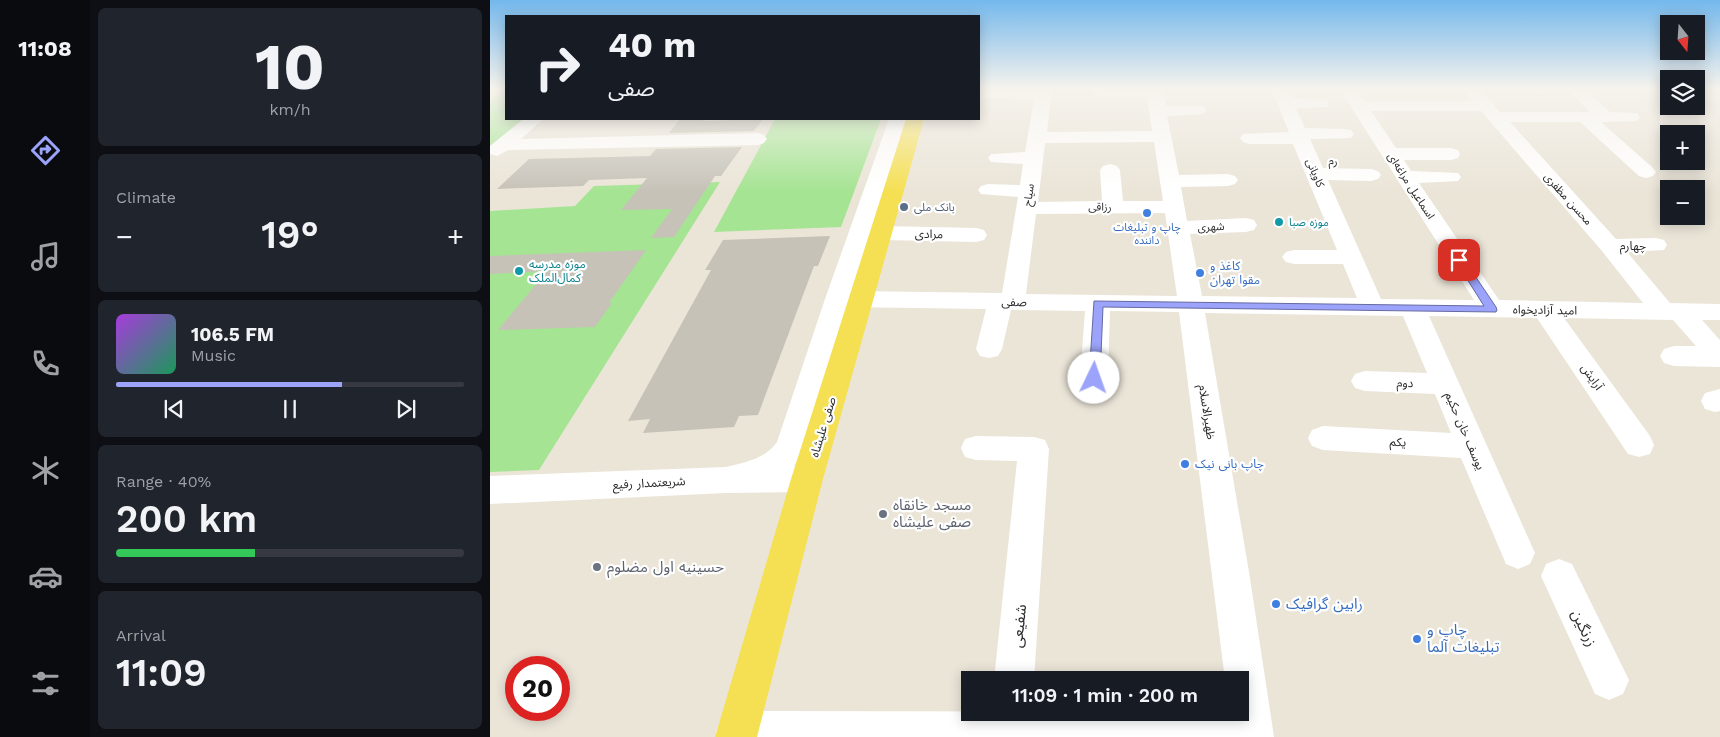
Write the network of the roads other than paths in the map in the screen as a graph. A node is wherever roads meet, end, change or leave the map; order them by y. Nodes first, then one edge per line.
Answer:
1 (530, 122) edge
2 (897, 122) edge
3 (914, 122) edge
4 (1040, 122) edge
5 (1120, 122) edge
6 (1160, 122) edge
7 (1294, 122) edge
8 (1369, 122) edge
9 (1500, 122) edge
10 (1590, 122) edge
11 (1345, 134) dead end
12 (1299, 135) junction
13 (1249, 138) dead end
14 (758, 139) dead end
15 (1036, 148) junction
16 (496, 150) edge
17 (1451, 154) dead end
18 (998, 158) dead end
19 (1355, 161) dead end
20 (1398, 166) junction
21 (1423, 166) dead end
22 (1313, 168) junction
23 (1110, 170) dead end
24 (1646, 172) dead end
25 (1371, 175) dead end
26 (1451, 177) dead end
27 (1228, 180) dead end
28 (1170, 181) junction
29 (988, 190) dead end
30 (1028, 199) junction
31 (1113, 207) junction
32 (1176, 218) junction
33 (1246, 225) dead end
34 (882, 233) junction
35 (976, 235) dead end
36 (1656, 245) dead end
37 (1610, 246) junction
38 (1294, 257) dead end
39 (1351, 257) junction
40 (849, 299) junction
41 (1007, 302) junction
42 (1098, 303) junction
43 (1190, 306) junction
44 (1373, 308) junction
45 (1413, 308) junction
46 (1492, 310) junction
47 (1545, 310) junction
48 (1672, 312) junction
49 (1720, 312) edge
50 (988, 349) dead end
51 (1674, 356) dead end
52 (1720, 356) edge
53 (1094, 378) dead end
54 (1365, 382) dead end
55 (1445, 384) junction
56 (1323, 438) dead end
57 (1639, 445) dead end
58 (1472, 446) junction
59 (976, 448) dead end
60 (807, 478) junction
61 (726, 480) junction
62 (490, 490) edge
63 (1518, 553) dead end
64 (1558, 576) dead end
65 (1015, 671) edge
66 (1609, 680) dead end
67 (1010, 722) edge
68 (737, 734) edge
69 (1253, 734) edge

1 - 16 street
2 - 40 street, صفی علیشاه
3 - 34 main road, صفی علیشاه
4 - 15 street, سیاح
5 - 15 street
6 - 28 street, ظهیرالاسلام
7 - 12 street, کاویانی
8 - 20 street, اسماعیل مراغه‌ای
9 - 37 street, محسن مظفری
10 - 24 street
11 - 12 street
12 - 13 street
12 - 22 street, کاویانی
14 - 16 street
15 - 18 street
15 - 30 street, سیاح
17 - 20 street
19 - 22 street, رم
20 - 21 street
20 - 26 street
20 - 46 street, اسماعیل مراغه‌ای
22 - 25 street
22 - 39 street, کاویانی
23 - 31 street
27 - 28 street
28 - 32 street, ظهیرالاسلام
29 - 30 street, رزاقی
30 - 31 street, رزاقی
30 - 41 street, سیاح
31 - 32 street, رزاقی
32 - 33 street, شهری
32 - 43 street, ظهیرالاسلام
34 - 35 street, مرادی
34 - 40 main road, صفی علیشاه
36 - 37 street, چهارم
37 - 48 street, محسن مظفری
38 - 39 street
39 - 44 street, کاویانی
40 - 41 street, صفی
40 - 60 main road, صفی علیشاه
40 - 61 street, صفی علیشاه
41 - 42 street, صفی
41 - 50 street, سیاح
42 - 43 street, صفی
42 - 53 street
43 - 44 street, امید آزادیخواه
43 - 69 street, ظهیرالاسلام
44 - 45 street, امید آزادیخواه
45 - 46 street, امید آزادیخواه
45 - 55 street, یوسف خان حکیم
46 - 47 street, امید آزادیخواه
47 - 48 street, امید آزادیخواه
47 - 57 street, آرایش
48 - 49 street, امید آزادیخواه
48 - 52 street, محسن مظفری
51 - 52 street
54 - 55 street, دوم
55 - 58 street, یوسف خان حکیم
56 - 58 street, یکم
58 - 63 street, یوسف خان حکیم
59 - 65 street, شفیعی
60 - 61 street, شریعتمدار رفیع
60 - 68 main road, صفی علیشاه
61 - 62 street, شریعتمدار رفیع
64 - 66 street, زرنگین
67 - 68 street
67 - 69 street

